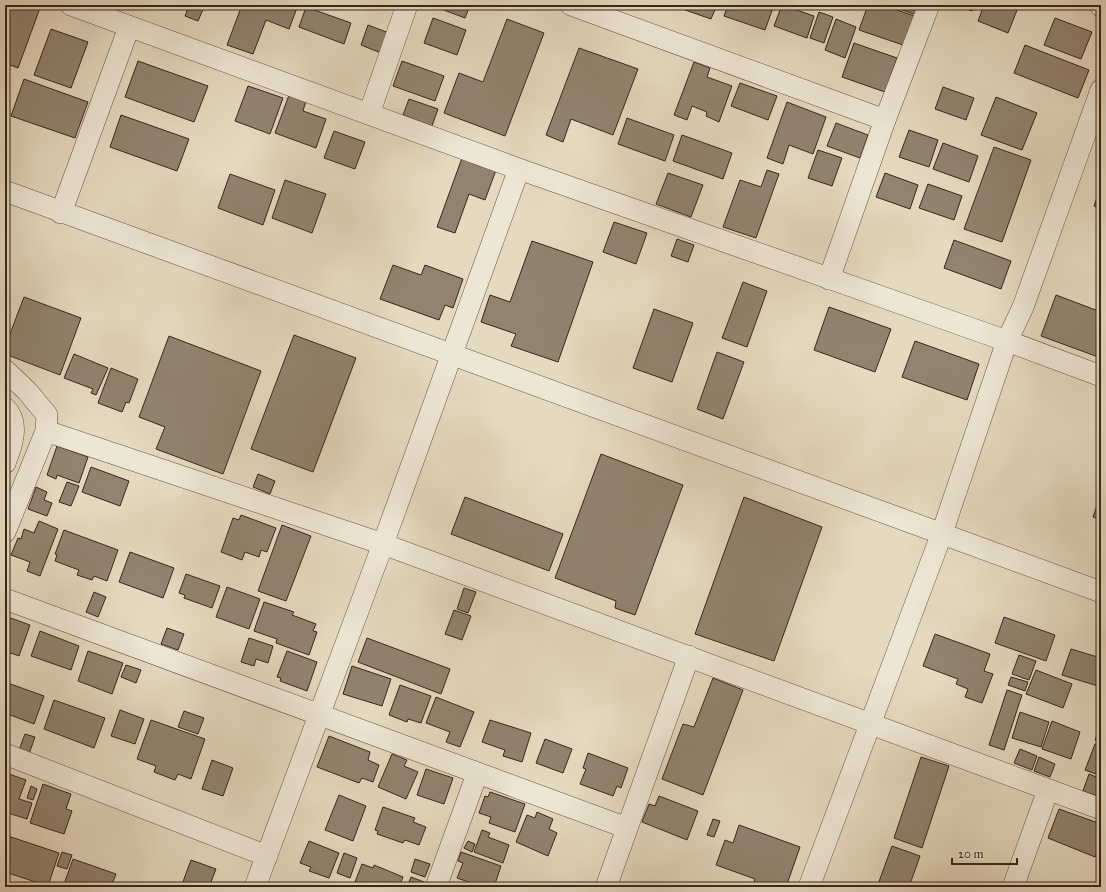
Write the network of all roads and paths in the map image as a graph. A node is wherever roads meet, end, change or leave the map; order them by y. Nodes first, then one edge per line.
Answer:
1 (72, 5) edge
2 (407, 5) edge
3 (573, 5) edge
4 (929, 5) edge
5 (129, 27) junction
6 (1101, 90) edge
7 (369, 114) junction
8 (885, 120) junction
9 (519, 169) junction
10 (5, 191) edge
11 (61, 212) junction
12 (829, 279) junction
13 (1008, 341) junction
14 (451, 355) junction
15 (5, 370) edge
16 (1101, 376) edge
17 (5, 408) edge
18 (46, 431) junction
19 (5, 463) edge
20 (5, 532) edge
21 (942, 533) junction
22 (383, 544) junction
23 (1101, 592) edge
24 (5, 598) edge
25 (689, 656) junction
26 (318, 715) junction
27 (871, 723) junction
28 (5, 754) edge
29 (477, 774) junction
30 (1048, 790) junction
31 (1101, 809) edge
32 (627, 828) junction
33 (267, 856) junction
34 (255, 887) edge
35 (436, 887) edge
36 (606, 887) edge
37 (809, 887) edge
38 (1013, 887) edge

1 - 5 street
2 - 7 street
3 - 8 street
4 - 8 street
5 - 7 street
5 - 11 street
6 - 13 street
7 - 9 street
8 - 12 street
9 - 12 street
9 - 14 street
10 - 11 street
11 - 14 street
12 - 13 street
13 - 16 street
13 - 21 street
14 - 21 street
14 - 22 street
15 - 18 street
17 - 19 street
18 - 20 street
18 - 22 street
21 - 23 street
21 - 27 street
22 - 25 street
22 - 26 street
24 - 26 street
25 - 27 street
25 - 32 street
26 - 29 street
26 - 33 street
27 - 30 street
27 - 37 street
28 - 33 street
29 - 32 street
29 - 35 street
30 - 31 street
30 - 38 street
32 - 36 street
33 - 34 street

